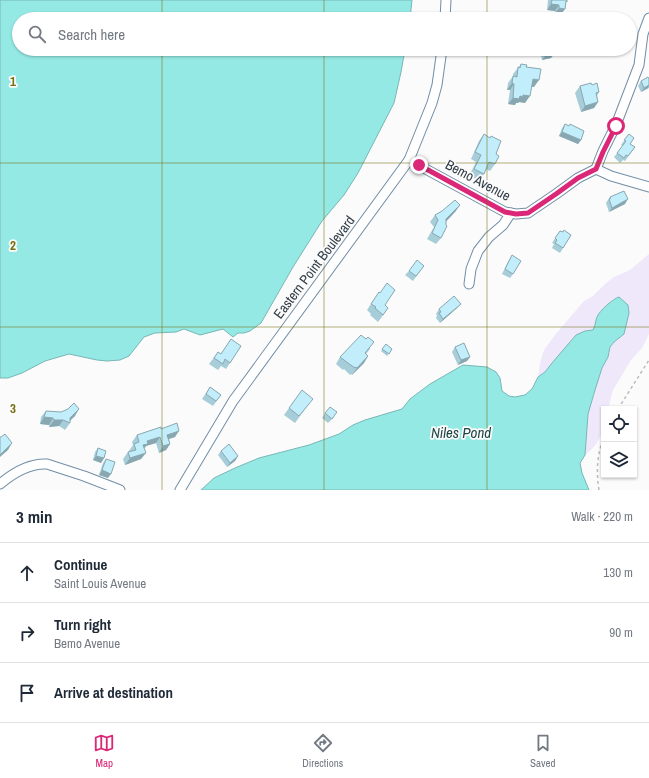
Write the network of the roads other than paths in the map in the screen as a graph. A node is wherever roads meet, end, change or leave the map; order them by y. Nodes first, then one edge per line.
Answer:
1 (446, 0) edge
2 (445, 12) edge
3 (649, 18) edge
4 (441, 56) edge
5 (410, 160) junction
6 (596, 169) junction
7 (649, 187) edge
8 (511, 213) junction
9 (470, 284) dead end
10 (0, 484) edge
11 (120, 490) edge
12 (180, 490) edge

1 - 2 street
3 - 6 street
4 - 5 street, Eastern Point Boulevard
5 - 8 street, Bemo Avenue
5 - 12 street, Eastern Point Boulevard
6 - 7 street
6 - 8 street
8 - 9 street
10 - 11 street

